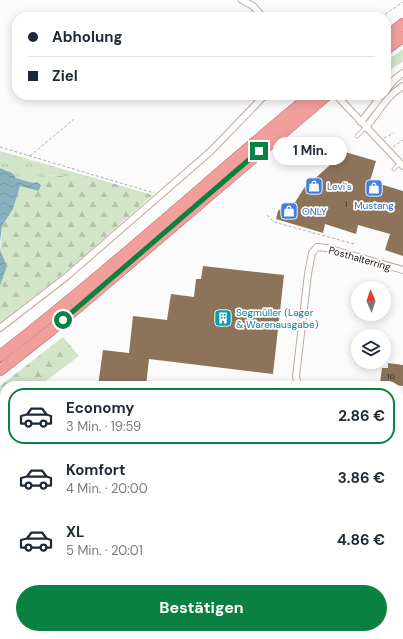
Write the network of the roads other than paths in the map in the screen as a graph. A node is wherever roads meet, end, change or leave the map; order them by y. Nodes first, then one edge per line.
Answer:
1 (242, 0) edge
2 (250, 0) edge
3 (253, 6) junction
4 (258, 12) edge
5 (403, 24) edge
6 (391, 33) edge
7 (403, 37) edge
8 (391, 45) edge
9 (403, 73) edge
10 (391, 84) edge
11 (403, 86) edge
12 (391, 95) edge
13 (260, 100) edge
14 (304, 100) edge
15 (321, 100) edge
16 (341, 100) edge
17 (378, 100) edge
18 (386, 100) edge
19 (361, 122) junction
20 (366, 127) junction
21 (357, 136) dead end
22 (402, 164) edge
23 (394, 169) dead end
24 (403, 270) edge
25 (0, 328) edge
26 (0, 356) edge
27 (0, 370) edge
28 (297, 381) edge

1 - 3 street
2 - 3 street
3 - 4 street
5 - 6 highway
7 - 8 highway
9 - 10 street
11 - 12 street
13 - 25 street
14 - 26 highway
15 - 27 highway
16 - 19 street
17 - 19 street
18 - 20 street
19 - 20 street
20 - 21 lane
20 - 22 street
22 - 23 lane
24 - 28 street, Posthalterring

